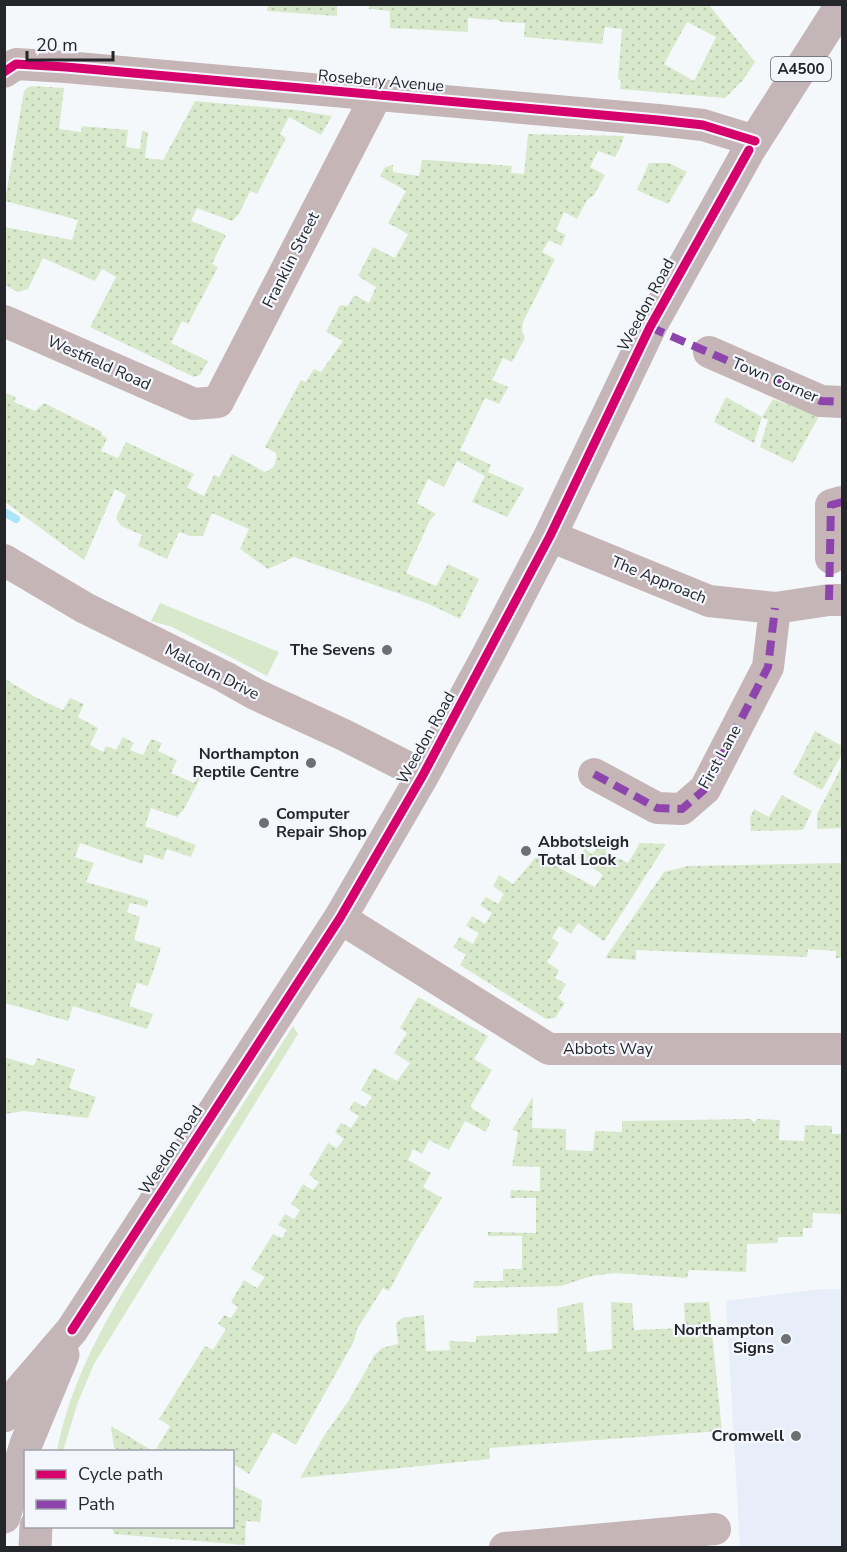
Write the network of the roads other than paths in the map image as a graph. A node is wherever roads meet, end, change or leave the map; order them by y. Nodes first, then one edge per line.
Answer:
1 (842, 4) edge
2 (4, 72) edge
3 (376, 96) junction
4 (755, 141) junction
5 (4, 321) edge
6 (709, 352) dead end
7 (843, 402) edge
8 (194, 404) joint
9 (843, 502) edge
10 (550, 536) junction
11 (831, 558) dead end
12 (4, 560) edge
13 (843, 600) edge
14 (775, 608) junction
15 (594, 774) dead end
16 (423, 775) junction
17 (340, 918) junction
18 (843, 1049) edge
19 (72, 1330) junction
20 (7, 1408) edge
21 (24, 1450) edge
22 (45, 1450) edge
23 (24, 1451) edge
24 (4, 1517) edge
25 (36, 1528) edge
26 (715, 1529) dead end
27 (35, 1548) edge
28 (505, 1548) edge

1 - 4 main road, Weedon Road / A4500
2 - 3 street, Rosebery Avenue
3 - 4 street, Rosebery Avenue
3 - 8 street, Franklin Street
4 - 10 main road, Weedon Road / A4500
5 - 8 street, Westfield Road
6 - 7 street, Town Corner
9 - 11 street
10 - 14 street, The Approach
10 - 16 main road, Weedon Road / A4500
12 - 16 street, Malcolm Drive
13 - 14 street, The Approach
14 - 15 street, First Lane
16 - 17 main road, Weedon Road / A4500
17 - 18 street, Abbots Way
17 - 19 main road, Weedon Road / A4500
19 - 20 main road, Weedon Road
19 - 21 main road
19 - 22 main road, Weedon Road
23 - 24 main road
25 - 27 main road
26 - 28 street

